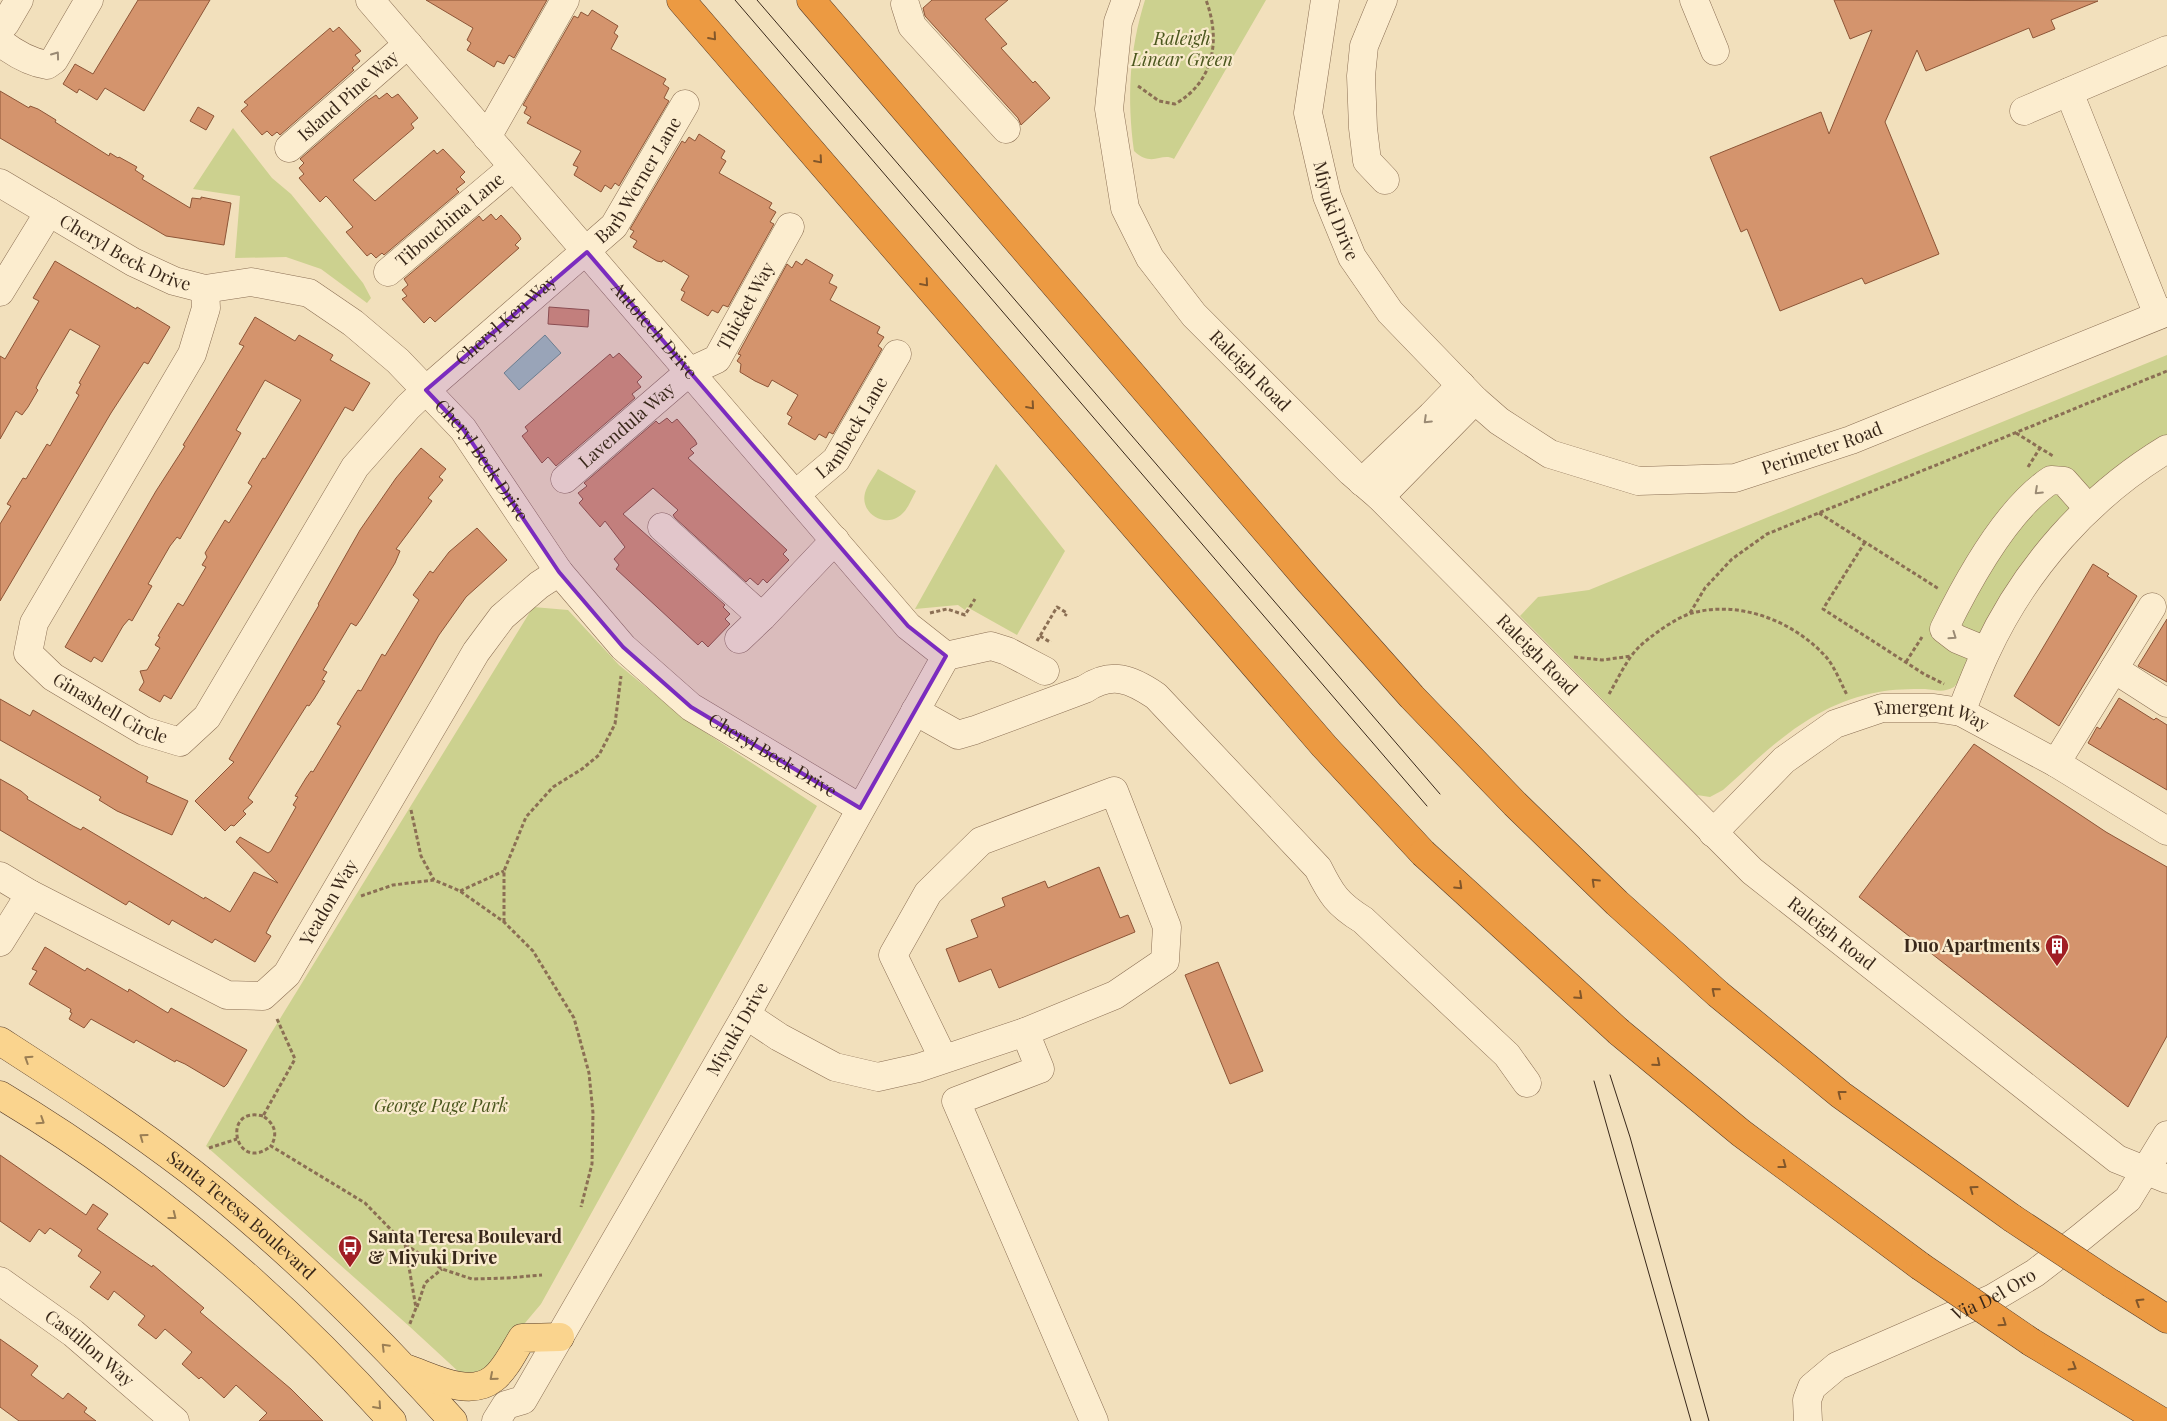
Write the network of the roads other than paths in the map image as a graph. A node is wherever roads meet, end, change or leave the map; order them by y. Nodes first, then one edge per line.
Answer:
1 (19, 0) edge
2 (89, 0) edge
3 (565, 0) edge
4 (681, 0) edge
5 (811, 0) edge
6 (1126, 0) edge
7 (1325, 0) edge
8 (1383, 0) edge
9 (1694, 0) edge
10 (904, 1) edge
11 (379, 4) edge
12 (0, 26) edge
13 (0, 42) edge
14 (408, 44) junction
15 (2167, 50) edge
16 (1715, 51) dead end
17 (2069, 92) junction
18 (685, 104) dead end
19 (2024, 111) dead end
20 (1006, 129) dead end
21 (487, 137) junction
22 (288, 148) dead end
23 (513, 167) junction
24 (1385, 180) dead end
25 (0, 183) edge
26 (49, 212) junction
27 (790, 227) dead end
28 (587, 252) junction
29 (388, 272) dead end
30 (206, 289) junction
31 (0, 292) edge
32 (2163, 314) edge
33 (897, 354) dead end
34 (689, 372) junction
35 (426, 390) junction
36 (1468, 393) junction
37 (2167, 449) edge
38 (565, 479) dead end
39 (1371, 490) junction
40 (796, 494) junction
41 (2088, 508) junction
42 (662, 527) dead end
43 (835, 540) junction
44 (559, 572) junction
45 (2152, 607) dead end
46 (762, 618) junction
47 (739, 639) dead end
48 (1986, 651) junction
49 (946, 656) junction
50 (1035, 666) road end
51 (2114, 669) junction
52 (2167, 703) edge
53 (915, 711) junction
54 (1961, 712) junction
55 (2056, 763) junction
56 (860, 808) junction
57 (2167, 831) edge
58 (1713, 834) junction
59 (0, 876) edge
60 (30, 894) junction
61 (0, 942) edge
62 (746, 1015) junction
63 (1025, 1032) junction
64 (0, 1041) edge
65 (943, 1058) junction
66 (1527, 1083) dead end
67 (0, 1095) edge
68 (2167, 1135) edge
69 (2157, 1174) edge
70 (0, 1281) edge
71 (2167, 1319) edge
72 (560, 1337) junction
73 (406, 1369) junction
74 (524, 1410) edge
75 (175, 1421) edge
76 (392, 1421) edge
77 (453, 1421) edge
78 (496, 1421) edge
79 (1094, 1421) edge
80 (1808, 1421) edge
81 (2161, 1421) edge

1 - 12 street
13 -> 2 street
3 - 21 street
4 -> 81 highway, bridge
71 -> 5 highway, bridge
6 - 39 street, Raleigh Road
7 - 36 street, Miyuki Drive
8 - 24 street
9 - 16 street
10 - 20 street
11 - 14 street, Autotech Drive
14 - 21 street, Autotech Drive
14 - 22 street, Island Pine Way
15 - 17 street
17 - 19 street
17 - 32 street
18 - 28 street, Barb Werner Lane
21 - 23 street, Autotech Drive
23 - 28 street, Autotech Drive
23 - 29 street, Tibouchina Lane
25 - 26 street, Cheryl Beck Drive
26 - 30 street, Cheryl Beck Drive
26 - 31 street
27 - 34 street, Thicket Way
28 - 34 street, Autotech Drive
28 - 35 street, Cheryl Ken Way
30 - 35 street, Cheryl Beck Drive
30 - 35 street, Ginashell Circle
32 - 36 street, Perimeter Road
33 - 40 street, Lambeck Lane
34 - 38 street, Lavendula Way
34 - 40 street, Autotech Drive
35 - 44 street, Cheryl Beck Drive
36 - 39 street
37 - 41 street
39 - 58 street, Raleigh Road
40 - 43 street, Autotech Drive
41 - 48 street
41 -> 48 street
42 - 46 street
43 - 46 street
43 - 49 street, Autotech Drive
44 - 56 street, Cheryl Beck Drive
44 - 60 street, Yeadon Way
45 - 51 street
46 - 47 street
48 - 54 street
49 - 50 street
49 - 53 street, Miyuki Drive
51 - 52 street
51 - 55 street
53 - 56 street, Miyuki Drive
53 - 66 street
54 - 55 street, Emergent Way
54 - 58 street, Emergent Way
55 - 57 street, Emergent Way
56 - 62 street, Miyuki Drive
58 - 69 street, Raleigh Road
59 - 60 street, Yeadon Way
60 - 61 street
62 - 65 street
62 - 72 street, Miyuki Drive
63 - 65 street
63 - 65 street
63 - 79 street
73 -> 64 main road, Santa Teresa Boulevard
67 -> 76 main road
68 - 69 street, Via Del Oro
69 - 80 street, Via Del Oro
70 - 75 street, Castillon Way
72 -> 73 main road
72 - 74 street, Miyuki Drive
73 - 77 main road, Santa Teresa Boulevard
74 - 78 street, Miyuki Drive

